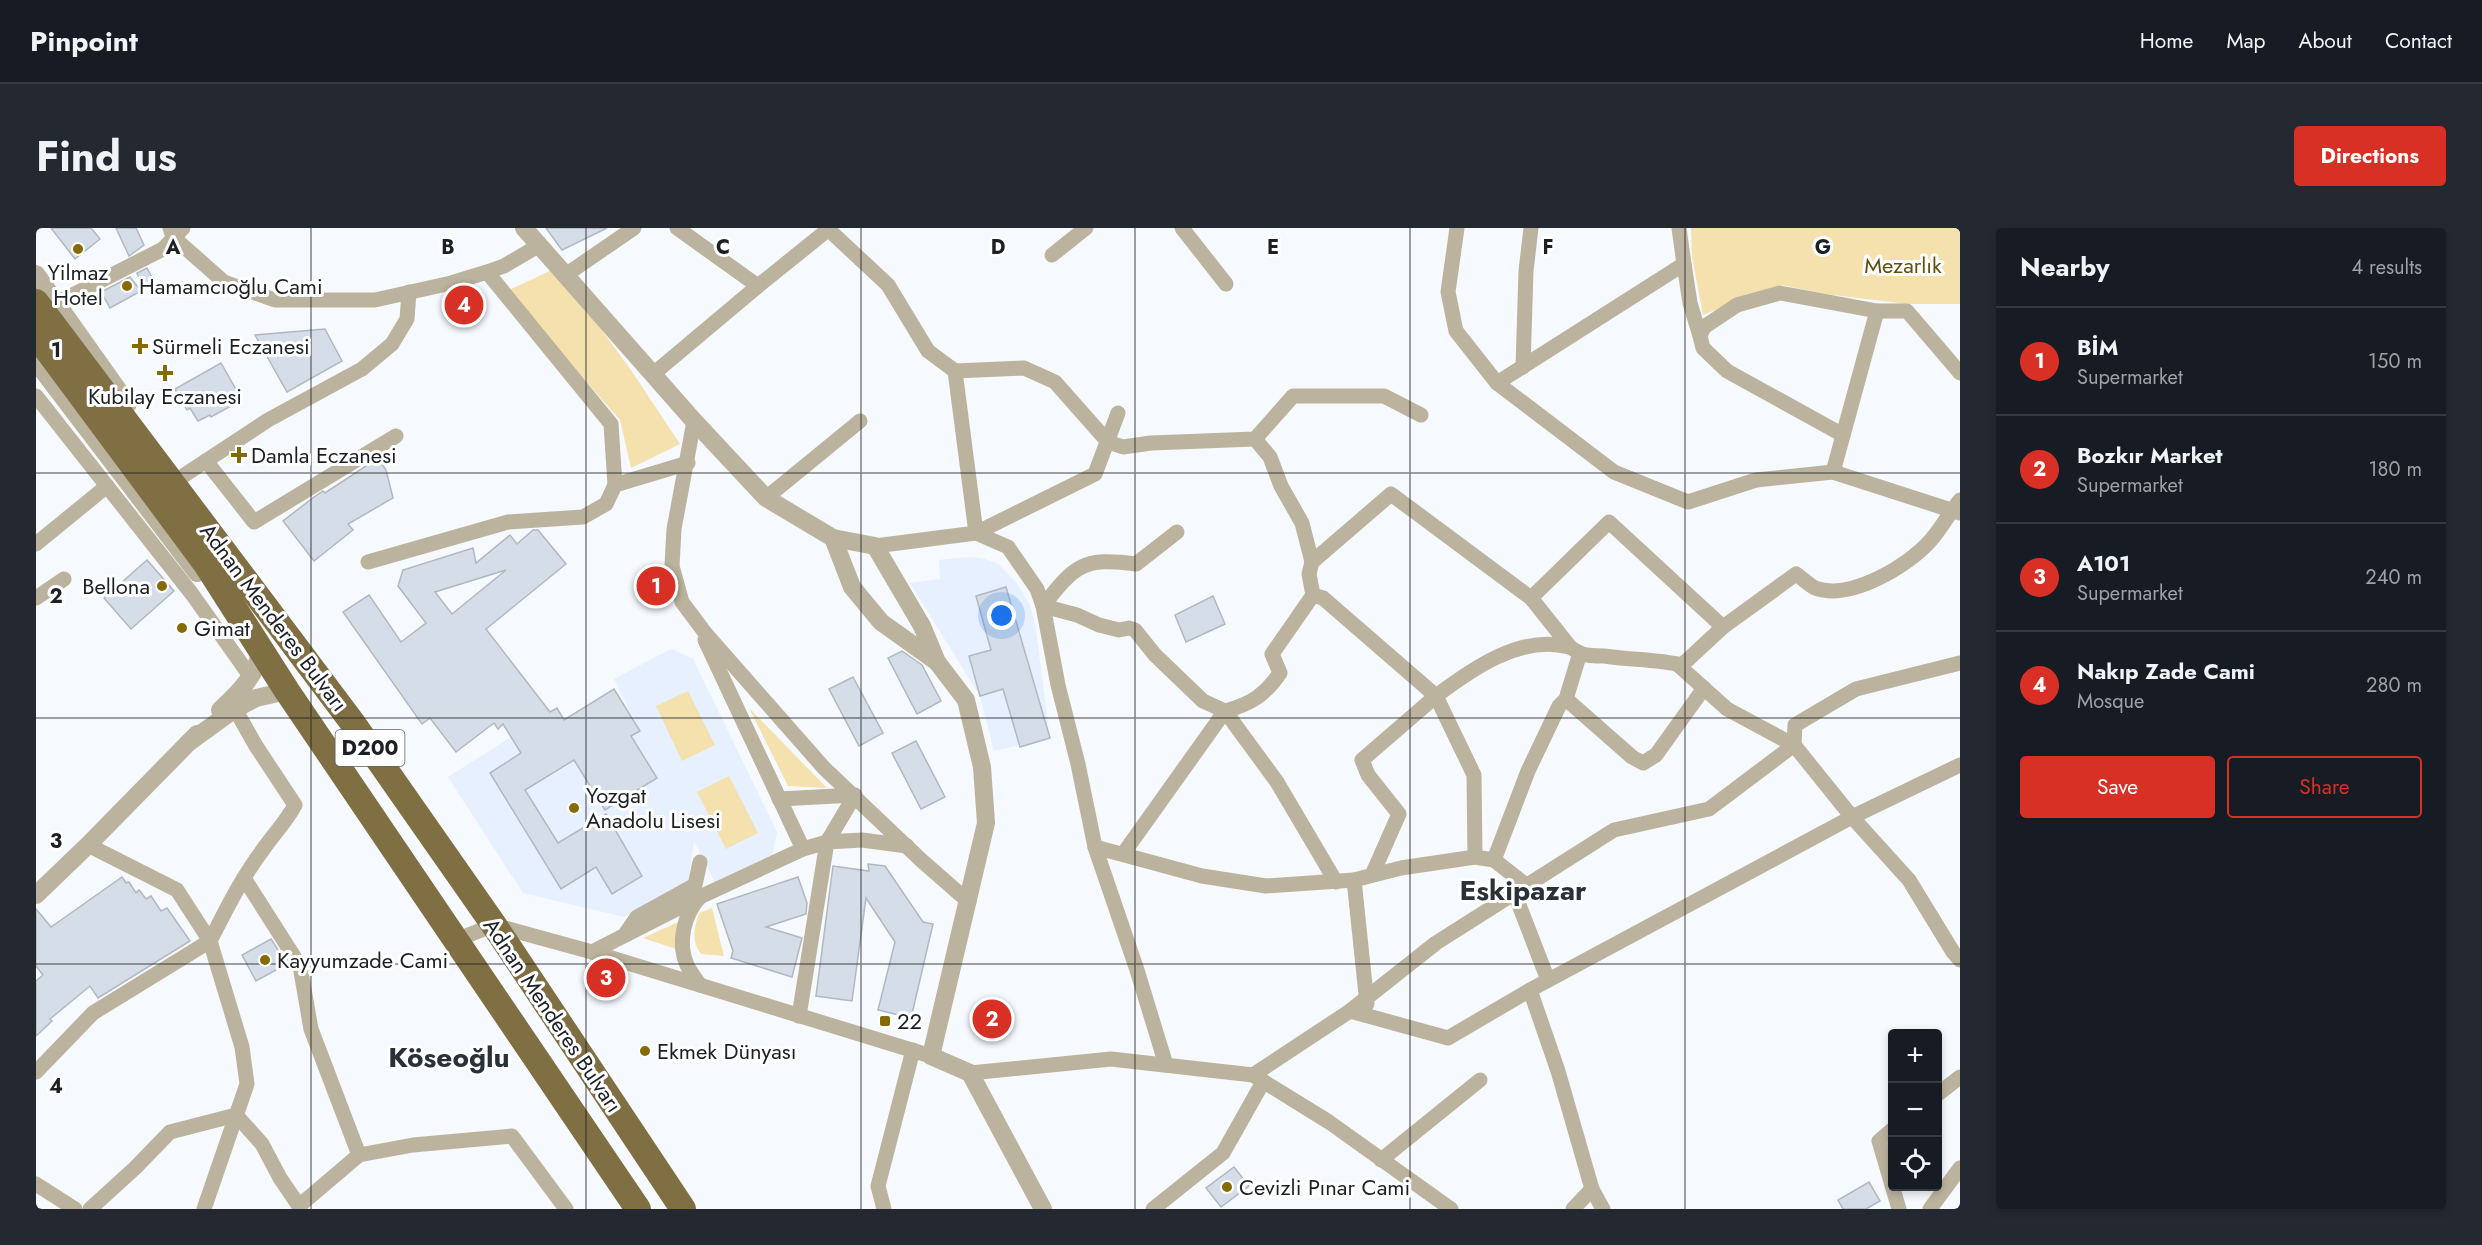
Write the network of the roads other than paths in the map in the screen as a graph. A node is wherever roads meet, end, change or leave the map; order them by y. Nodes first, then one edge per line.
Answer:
1 (524, 228) edge
2 (634, 228) edge
3 (677, 228) edge
4 (1086, 228) edge
5 (1182, 228) edge
6 (1457, 228) edge
7 (1531, 228) edge
8 (1679, 228) edge
9 (829, 229) edge
10 (175, 231) edge
11 (538, 246) junction
12 (1052, 255) dead end
13 (1684, 264) junction
14 (487, 272) junction
15 (36, 274) edge
16 (567, 274) junction
17 (1226, 284) dead end
18 (758, 286) junction
19 (409, 292) junction
20 (46, 303) edge
21 (1877, 311) junction
22 (36, 335) edge
23 (1700, 336) junction
24 (36, 362) edge
25 (1523, 367) junction
26 (955, 371) junction
27 (1960, 373) edge
28 (652, 375) junction
29 (1497, 383) junction
30 (36, 396) edge
31 (1118, 413) dead end
32 (1420, 415) dead end
33 (860, 421) dead end
34 (694, 422) junction
35 (1843, 435) junction
36 (396, 436) dead end
37 (1255, 439) junction
38 (1108, 442) junction
39 (206, 461) junction
40 (688, 463) junction
41 (1833, 472) junction
42 (180, 478) junction
43 (615, 485) junction
44 (107, 486) junction
45 (766, 498) junction
46 (1957, 508) edge
47 (1177, 532) dead end
48 (976, 533) junction
49 (833, 538) junction
50 (36, 544) edge
51 (875, 546) junction
52 (368, 562) dead end
53 (1312, 562) junction
54 (64, 579) dead end
55 (1313, 595) junction
56 (36, 598) edge
57 (1531, 598) junction
58 (1043, 606) junction
59 (696, 621) junction
60 (1723, 627) junction
61 (1575, 650) junction
62 (260, 652) junction
63 (938, 662) junction
64 (1960, 663) edge
65 (1677, 664) junction
66 (250, 676) junction
67 (1704, 688) junction
68 (287, 690) junction
69 (1436, 696) junction
70 (1566, 699) junction
71 (235, 709) junction
72 (1225, 711) junction
73 (352, 722) junction
74 (188, 743) junction
75 (1794, 745) junction
76 (1960, 765) edge
77 (855, 795) junction
78 (779, 799) junction
79 (1852, 817) junction
80 (827, 842) junction
81 (88, 845) junction
82 (907, 846) junction
83 (1095, 847) junction
84 (803, 849) junction
85 (1123, 854) junction
86 (1475, 857) junction
87 (1494, 860) junction
88 (700, 862) dead end
89 (1372, 875) junction
90 (244, 878) junction
91 (1354, 880) junction
92 (1336, 882) junction
93 (1520, 889) junction
94 (36, 895) edge
95 (702, 896) junction
96 (969, 902) junction
97 (494, 925) junction
98 (624, 936) junction
99 (456, 940) junction
100 (210, 941) junction
101 (592, 952) junction
102 (1960, 960) edge
103 (1548, 980) junction
104 (700, 985) junction
105 (1530, 990) junction
106 (1367, 998) junction
107 (1350, 1011) junction
108 (799, 1016) junction
109 (1368, 1016) junction
110 (913, 1050) junction
111 (931, 1056) junction
112 (1166, 1065) junction
113 (36, 1072) edge
114 (970, 1073) junction
115 (1960, 1077) edge
116 (1258, 1078) junction
117 (1480, 1080) dead end
118 (1942, 1091) edge
119 (236, 1115) junction
120 (1888, 1134) edge
121 (359, 1155) junction
122 (1381, 1160) junction
123 (1960, 1168) edge
124 (36, 1184) edge
125 (1592, 1189) junction
126 (301, 1207) edge
127 (75, 1209) edge
128 (90, 1209) edge
129 (204, 1209) edge
130 (567, 1209) edge
131 (639, 1209) edge
132 (683, 1209) edge
133 (884, 1209) edge
134 (1043, 1209) edge
135 (1153, 1209) edge
136 (1451, 1209) edge
137 (1573, 1209) edge
138 (1603, 1209) edge
139 (1899, 1209) edge
140 (1930, 1209) edge

1 - 11 street
2 - 16 street
3 - 18 street
4 - 12 street
5 - 17 street
6 - 29 street
7 - 25 street
8 - 13 street
9 - 18 street
9 - 26 street
10 - 19 street
10 - 20 street
11 - 14 street
11 - 16 street
13 - 23 street
13 - 25 street
14 - 19 street
14 - 43 street
15 - 20 street
16 - 28 street
18 - 28 street
19 - 39 street
20 - 42 street
20 - 73 highway, Adnan Menderes Bulvarı / D200
21 - 23 street
21 - 27 street
21 - 35 street
22 - 62 highway, Adnan Menderes Bulvarı / D200
23 - 35 street
24 - 62 street
25 - 29 street
26 - 38 street
26 - 48 street
28 - 34 street
29 - 41 street
30 - 44 street
31 - 38 street
32 - 37 street
33 - 45 street
34 - 40 street
34 - 45 street
35 - 41 street
36 - 39 street
37 - 38 street
37 - 53 street
38 - 48 street
39 - 42 street
40 - 43 street
40 - 59 street
41 - 46 street
42 - 73 street
43 - 52 street
44 - 50 street
44 - 66 street
45 - 49 street
46 - 60 street
47 - 58 street
48 - 51 street
48 - 58 street
49 - 51 street
49 - 63 street
51 - 63 street
53 - 55 street
53 - 57 street
54 - 56 street
55 - 69 street
55 - 72 street
57 - 60 street
57 - 61 street
58 - 72 street
58 - 83 street
59 - 77 street
59 - 78 street
60 - 65 street
61 - 65 street
61 - 69 street
61 - 70 street
62 - 66 street
62 - 68 highway, Adnan Menderes Bulvarı / D200
63 - 96 street
64 - 75 street
65 - 67 street
66 - 74 street
67 - 70 street
67 - 75 street
68 - 71 street
68 - 99 highway, Adnan Menderes Bulvarı / D200
69 - 86 street
69 - 89 street
70 - 87 street
71 - 74 street
71 - 90 street
72 - 85 street
72 - 92 street
73 - 97 highway, Adnan Menderes Bulvarı / D200
74 - 81 street
75 - 79 street
75 - 93 street
76 - 79 street
77 - 78 street
77 - 80 street
77 - 82 street
78 - 84 street
79 - 102 street
79 - 103 street
80 - 82 street
80 - 84 street
80 - 108 street
81 - 94 street
81 - 100 street
82 - 96 street
83 - 85 street
83 - 112 street
84 - 95 street
85 - 92 street
86 - 87 street
86 - 89 street
87 - 93 street
88 - 98 street
89 - 91 street
90 - 100 street
90 - 121 street
91 - 92 street
91 - 106 street
93 - 103 street
93 - 106 street
95 - 98 street
95 - 104 street
96 - 111 street
97 - 99 street
97 - 101 street
97 - 132 highway, Adnan Menderes Bulvarı / D200
98 - 101 street
99 - 131 highway, Adnan Menderes Bulvarı / D200
100 - 113 street
100 - 119 street
101 - 104 street
103 - 105 street
104 - 108 street
105 - 109 street
105 - 125 street
106 - 107 street
106 - 109 street
107 - 109 street
107 - 116 street
108 - 110 street
110 - 111 street
110 - 133 street
111 - 114 street
112 - 114 street
112 - 116 street
114 - 134 street
115 - 118 street
116 - 122 street
116 - 135 street
117 - 122 street
119 - 126 street
119 - 128 street
119 - 129 street
120 - 139 street
121 - 126 street
121 - 130 street
122 - 136 street
123 - 140 street
124 - 127 street
125 - 137 street
125 - 138 street

